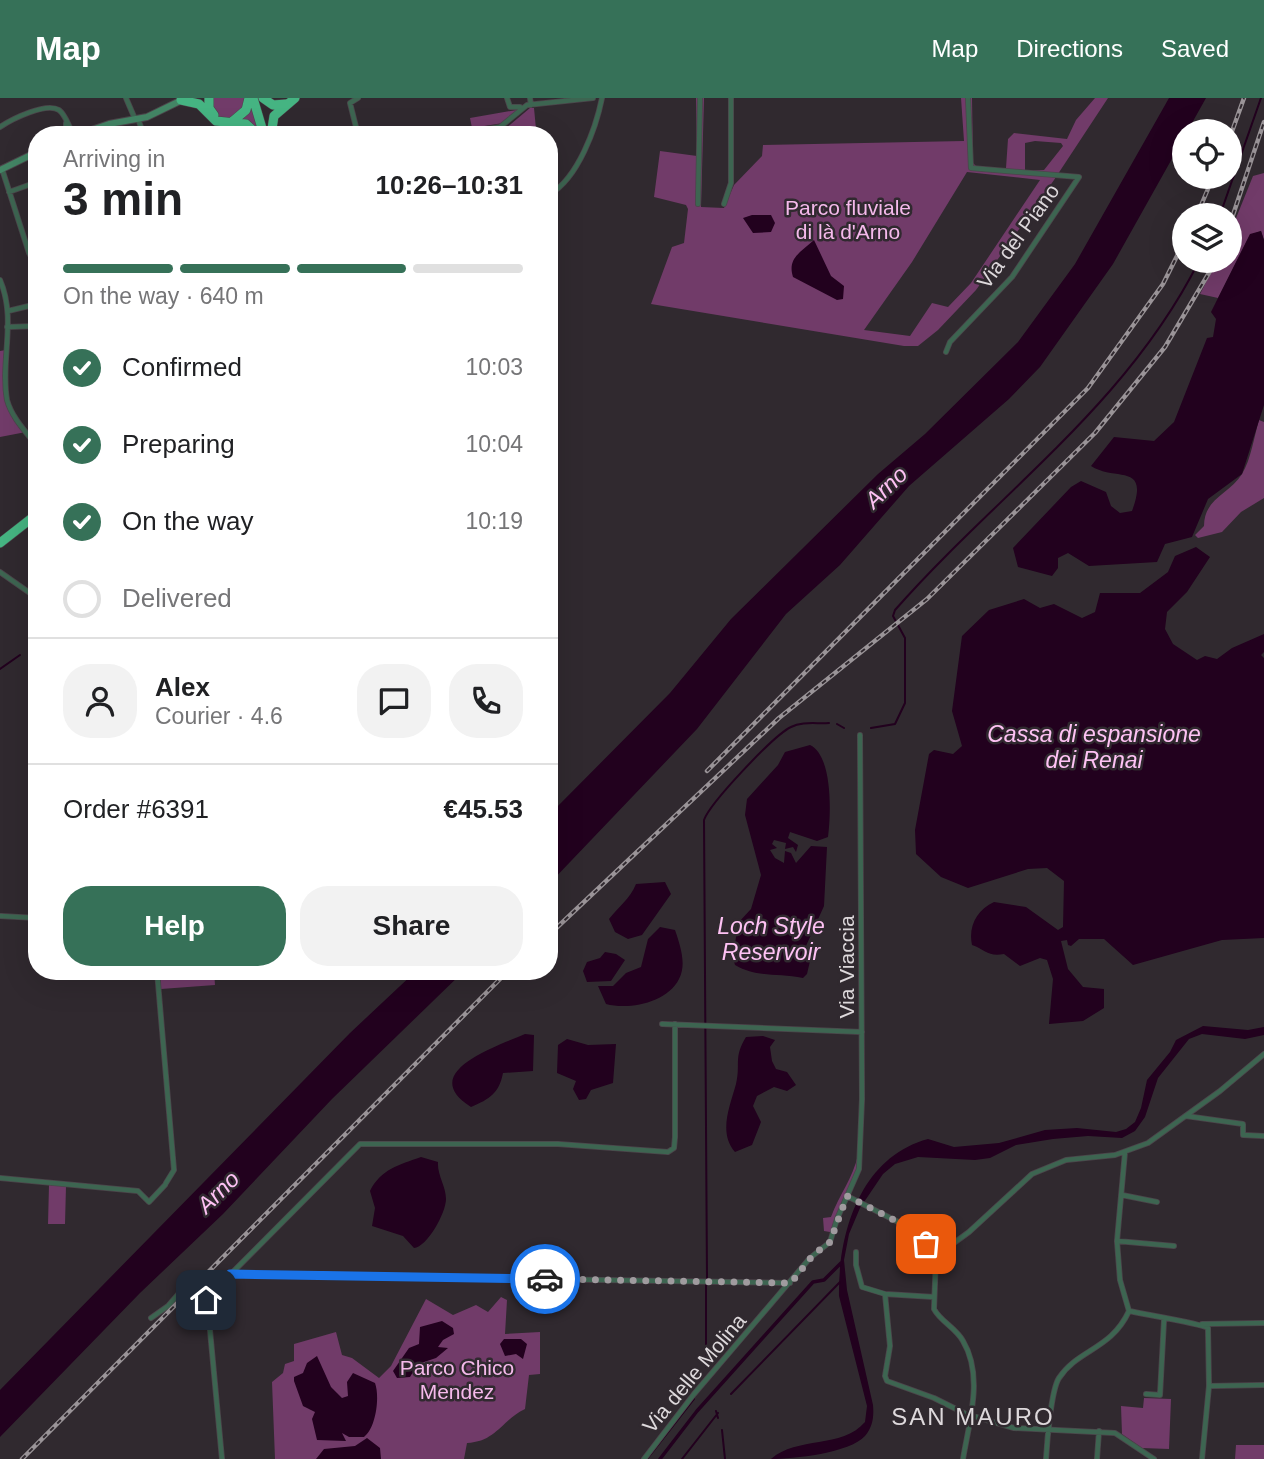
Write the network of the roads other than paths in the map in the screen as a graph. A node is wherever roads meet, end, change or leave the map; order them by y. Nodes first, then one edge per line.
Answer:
1 (126, 98) edge
2 (255, 98) edge
3 (294, 98) edge
4 (358, 98) edge
5 (507, 98) edge
6 (530, 98) edge
7 (593, 98) edge
8 (601, 98) edge
9 (700, 98) edge
10 (731, 98) edge
11 (968, 98) edge
12 (183, 99) edge
13 (517, 99) edge
14 (200, 100) edge
15 (209, 103) edge
16 (531, 105) junction
17 (522, 108) junction
18 (137, 119) junction
19 (66, 122) junction
20 (66, 126) edge
21 (69, 126) edge
22 (110, 126) edge
23 (140, 126) edge
24 (248, 126) edge
25 (265, 126) edge
26 (271, 126) edge
27 (356, 126) edge
28 (501, 126) edge
29 (0, 127) edge
30 (28, 157) edge
31 (1, 171) edge
32 (28, 185) edge
33 (558, 189) edge
34 (9, 192) junction
35 (698, 204) dead end
36 (724, 204) dead end
37 (27, 244) edge
38 (0, 280) edge
39 (28, 306) edge
40 (8, 311) junction
41 (28, 326) edge
42 (7, 327) junction
43 (946, 352) dead end
44 (2, 391) edge
45 (28, 434) edge
46 (28, 521) edge
47 (28, 527) edge
48 (0, 543) edge
49 (0, 549) edge
50 (0, 572) edge
51 (28, 592) edge
52 (860, 735) dead end
53 (0, 916) edge
54 (28, 918) edge
55 (158, 980) edge
56 (662, 1024) dead end
57 (675, 1024) junction
58 (862, 1032) junction
59 (1264, 1054) edge
60 (1185, 1116) junction
61 (1264, 1136) edge
62 (1125, 1152) junction
63 (0, 1178) edge
64 (1122, 1195) junction
65 (849, 1197) junction
66 (1157, 1202) dead end
67 (1117, 1241) junction
68 (1174, 1246) dead end
69 (856, 1252) dead end
70 (936, 1256) junction
71 (230, 1274) junction
72 (192, 1283) dead end
73 (791, 1283) junction
74 (198, 1289) dead end
75 (885, 1294) junction
76 (934, 1297) junction
77 (207, 1298) junction
78 (1129, 1311) junction
79 (151, 1318) dead end
80 (1164, 1320) junction
81 (1264, 1323) edge
82 (1201, 1324) junction
83 (1209, 1385) junction
84 (1264, 1385) edge
85 (1146, 1394) dead end
86 (972, 1415) junction
87 (1048, 1430) junction
88 (1099, 1431) junction
89 (222, 1459) edge
90 (644, 1459) edge
91 (963, 1459) edge
92 (1046, 1459) edge
93 (1097, 1459) edge
94 (1154, 1459) edge
95 (1202, 1459) edge

1 - 18 street
2 - 3 highway
2 - 15 highway
2 - 25 highway
3 - 26 highway
4 - 27 street
5 - 17 street
6 - 16 street
7 - 16 street
8 - 33 street
9 - 35 street
10 - 36 street
11 - 43 street, Via del Piano
12 - 14 highway
12 - 18 main road
13 - 17 street
14 - 15 highway
14 - 24 highway
16 - 17 street
17 - 28 street
18 - 22 main road
18 - 23 street
19 - 20 street
19 - 21 street
19 - 29 street
30 - 31 main road
31 - 34 street
32 - 34 street
34 - 37 street
38 - 40 street
39 - 40 street
40 - 42 street
41 - 42 street
42 - 44 street
44 - 45 street
46 - 48 highway
47 - 49 highway
50 - 51 street
52 - 58 street, Via Viaccia
53 - 54 street
55 - 63 street
56 - 57 street
57 - 58 street
57 - 71 street
58 - 65 street, Via Viaccia
59 - 60 street
60 - 61 street
60 - 62 street
62 - 64 street
62 - 70 street
64 - 66 street
64 - 67 street
65 - 70 street
65 - 73 street, Via delle Molina
67 - 68 street
67 - 78 street
69 - 75 street
70 - 76 street
71 - 73 street
71 - 77 street
72 - 79 street
73 - 90 street, Via delle Molina
74 - 77 street
75 - 76 street
75 - 86 street
76 - 86 street
77 - 89 street
78 - 80 street
78 - 87 street
80 - 82 street
80 - 85 street
81 - 82 street
82 - 83 street
83 - 84 street
83 - 95 street
86 - 87 street
86 - 91 street
87 - 88 street
87 - 92 street
88 - 93 street
88 - 94 street

